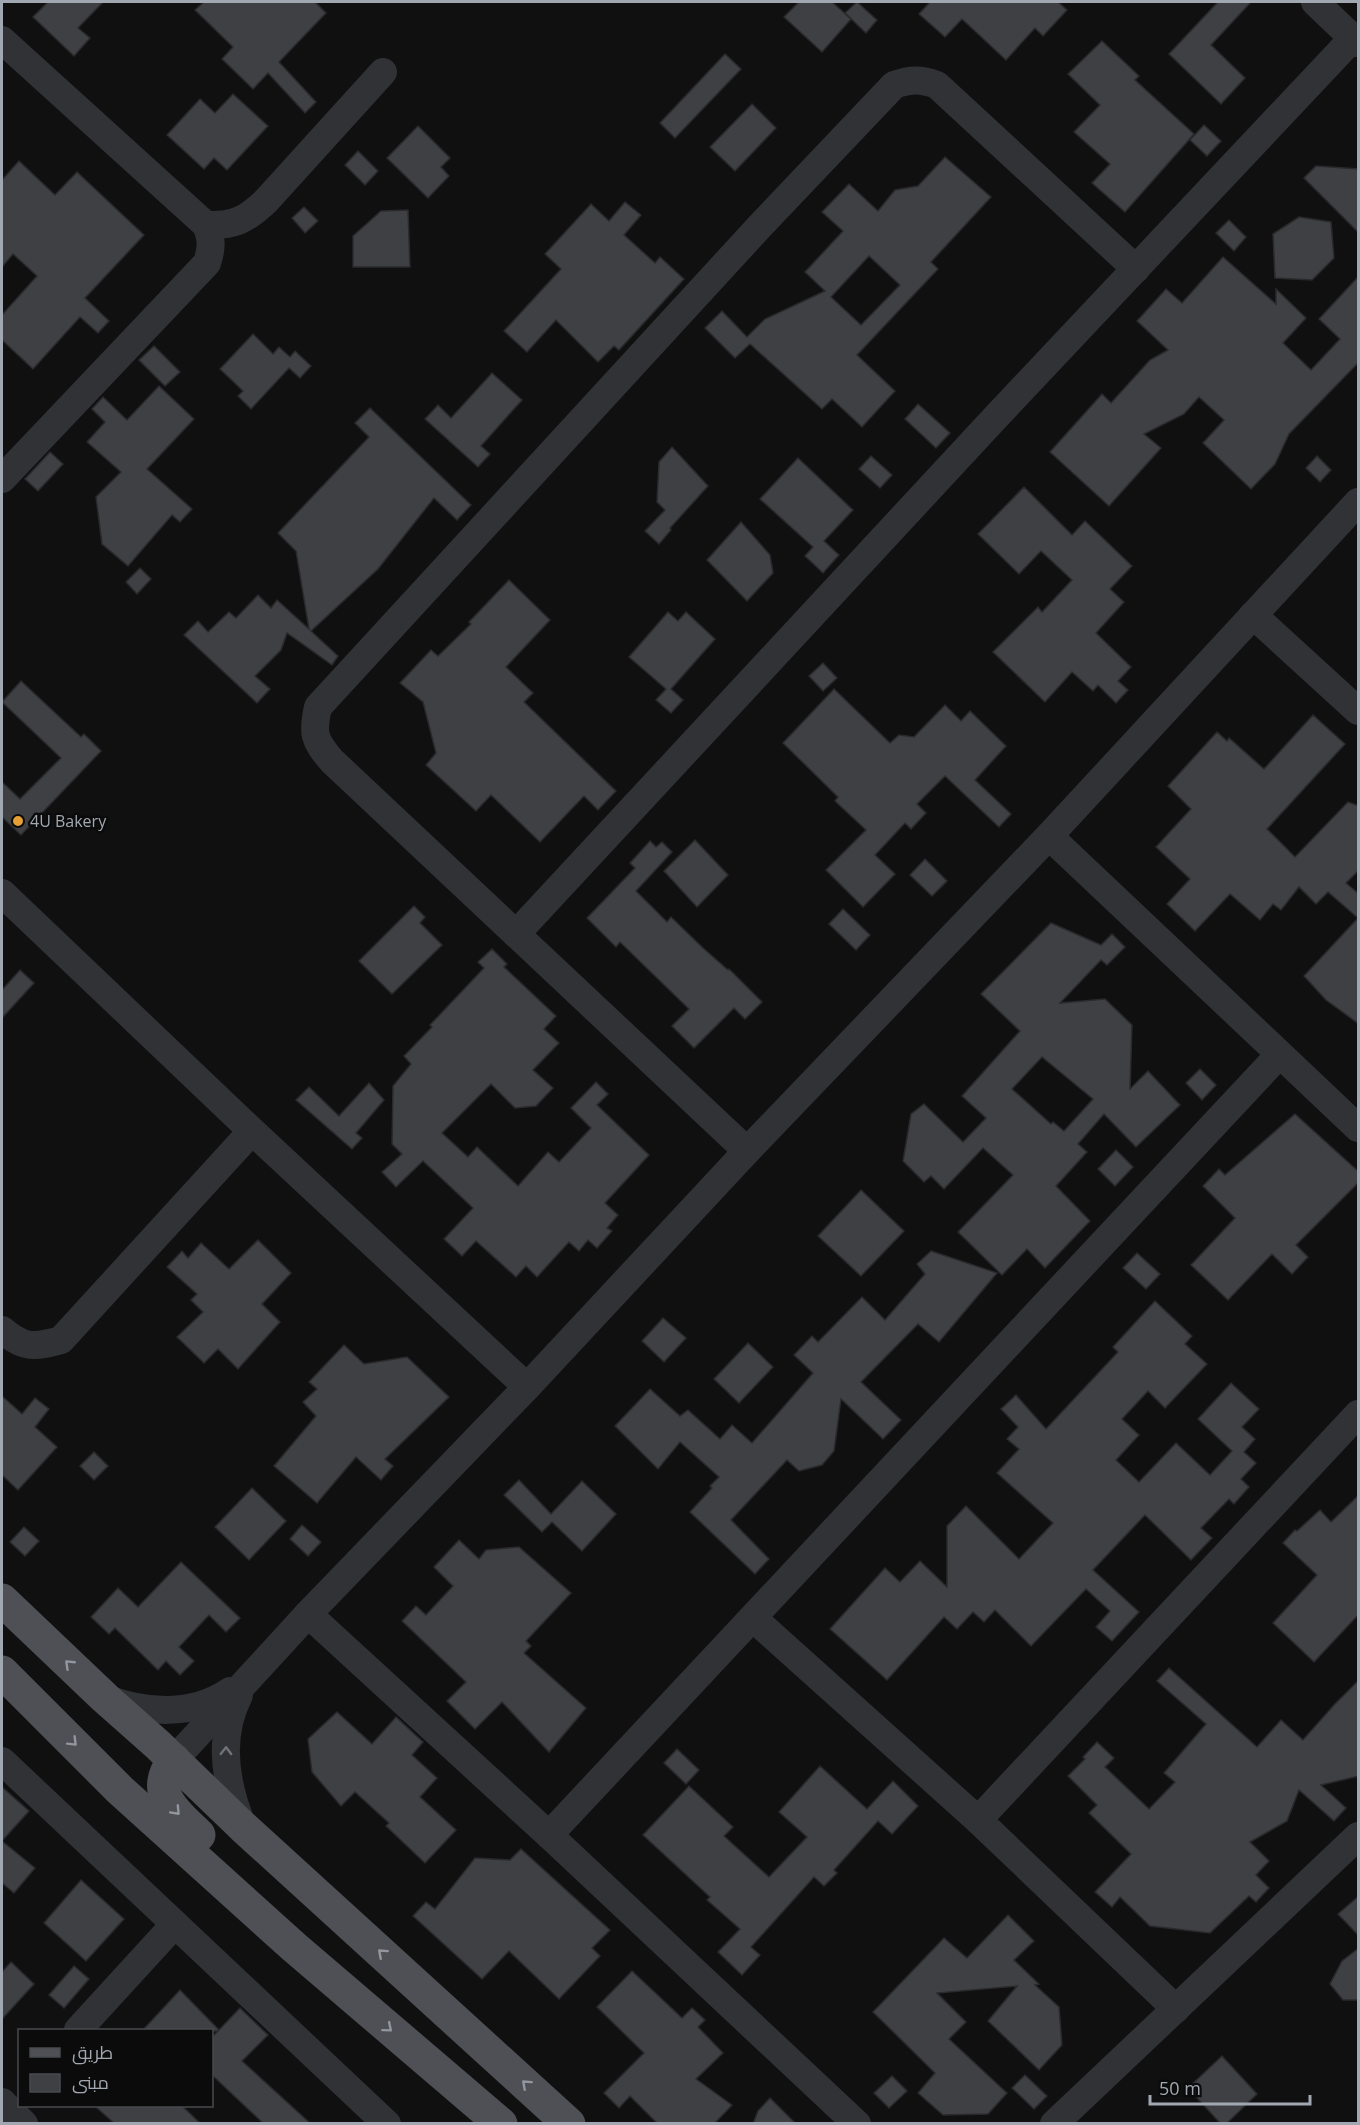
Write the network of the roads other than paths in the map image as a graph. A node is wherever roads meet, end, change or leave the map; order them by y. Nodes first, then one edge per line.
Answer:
1 (1315, 2) edge
2 (2, 40) edge
3 (1356, 40) edge
4 (383, 72) dead end
5 (206, 225) junction
6 (1136, 269) junction
7 (6, 465) edge
8 (1359, 502) edge
9 (1253, 615) junction
10 (1359, 711) edge
11 (1049, 836) junction
12 (2, 892) edge
13 (516, 934) junction
14 (1280, 1055) junction
15 (1359, 1128) edge
16 (252, 1131) junction
17 (747, 1151) junction
18 (2, 1330) edge
19 (527, 1387) junction
20 (1359, 1414) edge
21 (2, 1600) edge
22 (308, 1614) junction
23 (753, 1618) junction
24 (2, 1671) edge
25 (247, 1680) junction
26 (105, 1698) junction
27 (174, 1760) junction
28 (2, 1761) edge
29 (978, 1820) junction
30 (243, 1827) junction
31 (549, 1835) junction
32 (1359, 1836) edge
33 (175, 1924) junction
34 (294, 1947) junction
35 (1176, 2009) junction
36 (80, 2029) edge
37 (387, 2124) edge
38 (501, 2124) edge
39 (569, 2124) edge
40 (857, 2124) edge
41 (1054, 2124) edge

1 - 3 street
2 - 5 street
3 - 6 street
4 - 5 street
5 - 7 street
6 - 13 street
6 - 13 street
8 - 9 street
9 - 10 street
9 - 11 street
11 - 14 street
11 - 17 street
12 - 16 street
13 - 17 street
14 - 15 street
14 - 23 street
16 - 18 street
16 - 19 street
17 - 19 street
19 - 22 street
20 - 29 street
26 -> 21 main road
22 - 25 street
22 - 31 street
23 - 29 street
23 - 31 street
24 -> 34 main road
25 - 26 street
25 - 27 street
30 -> 25 street
26 - 27 main road
27 - 30 main road
27 -> 34 main road
28 - 33 street
29 - 35 street
39 -> 30 main road
31 - 40 street
32 - 35 street
33 - 36 street
33 - 37 street
34 -> 38 main road
35 - 41 street

